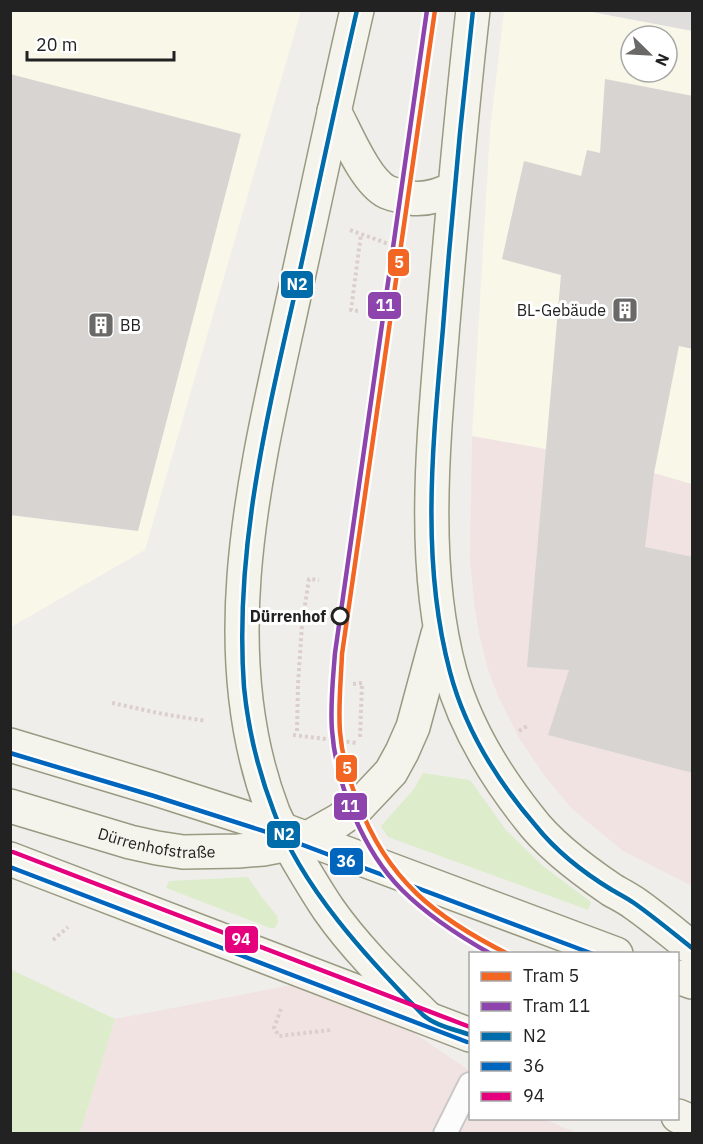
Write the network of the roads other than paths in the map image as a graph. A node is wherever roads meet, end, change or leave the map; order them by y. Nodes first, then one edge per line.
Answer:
1 (357, 10) edge
2 (473, 10) edge
3 (334, 111) junction
4 (454, 188) junction
5 (440, 627) junction
6 (10, 745) edge
7 (10, 806) edge
8 (292, 837) junction
9 (10, 859) edge
10 (693, 948) edge
11 (610, 952) edge
12 (679, 976) edge
13 (693, 982) edge
14 (427, 1018) junction
15 (469, 1034) edge
16 (469, 1088) edge
17 (679, 1116) edge
18 (693, 1122) edge
19 (445, 1134) edge

1 - 3 main road
2 - 4 main road
3 - 4 main road
3 - 8 main road
4 - 5 main road
5 - 8 main road, Dürrenhofstraße
5 - 10 main road
6 - 8 main road, Dürrenhofstraße
7 - 8 main road, Dürrenhofstraße
8 - 11 main road, Dürrenhofstraße
8 - 14 main road
9 - 14 main road
12 - 13 main road
14 - 15 main road
16 - 19 lane
17 - 18 main road

